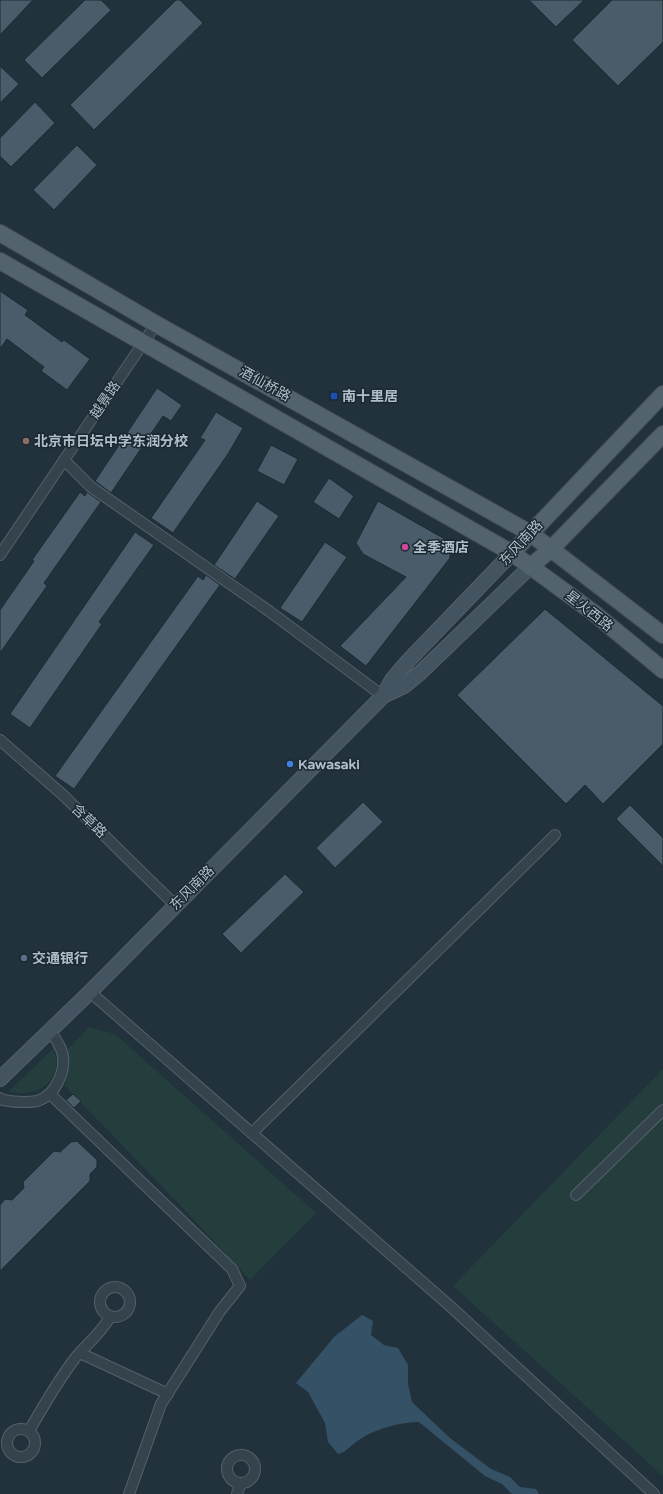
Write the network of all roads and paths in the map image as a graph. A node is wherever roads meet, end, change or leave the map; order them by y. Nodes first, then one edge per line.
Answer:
1 (0, 233) edge
2 (0, 261) edge
3 (156, 324) junction
4 (144, 342) junction
5 (663, 394) edge
6 (663, 434) edge
7 (64, 460) junction
8 (530, 533) junction
9 (550, 550) junction
10 (512, 553) junction
11 (0, 555) edge
12 (530, 566) junction
13 (663, 636) edge
14 (663, 670) edge
15 (383, 696) junction
16 (0, 740) edge
17 (555, 835) dead end
18 (175, 905) junction
19 (90, 992) junction
20 (50, 1030) junction
21 (0, 1079) edge
22 (50, 1094) junction
23 (0, 1098) edge
24 (663, 1110) edge
25 (252, 1133) junction
26 (576, 1195) dead end
27 (110, 1317) dead end
28 (80, 1353) junction
29 (168, 1394) junction
30 (29, 1431) dead end
31 (241, 1483) dead end
32 (129, 1494) edge
33 (237, 1494) edge
34 (654, 1494) edge

1 - 3 main road, 酒仙桥路
2 - 4 main road, 酒仙桥路
3 - 4 street, 越景路
3 - 8 main road, 酒仙桥路
4 - 7 street, 越景路
4 - 10 main road, 酒仙桥路
5 - 8 main road, 东风南路
6 - 9 main road, 东风南路
7 - 11 street, 越景路
7 - 15 street
8 - 9 main road, 星火西路
8 - 10 main road, 东风南路
9 - 12 main road, 东风南路
9 - 13 main road, 星火西路
10 - 12 main road, 星火西路
10 - 15 street, 东风南路
12 - 14 main road, 星火西路
12 - 15 street, 东风南路
15 - 18 street, 东风南路
16 - 18 street, 含草路
17 - 25 street
18 - 19 street, 东风南路
19 - 20 street, 东风南路
19 - 25 street
20 - 21 street, 东风南路
20 - 22 street
22 - 23 street
22 - 29 street
24 - 26 street
25 - 34 street
27 - 28 street
28 - 29 street
28 - 30 street
29 - 32 street
31 - 33 street

